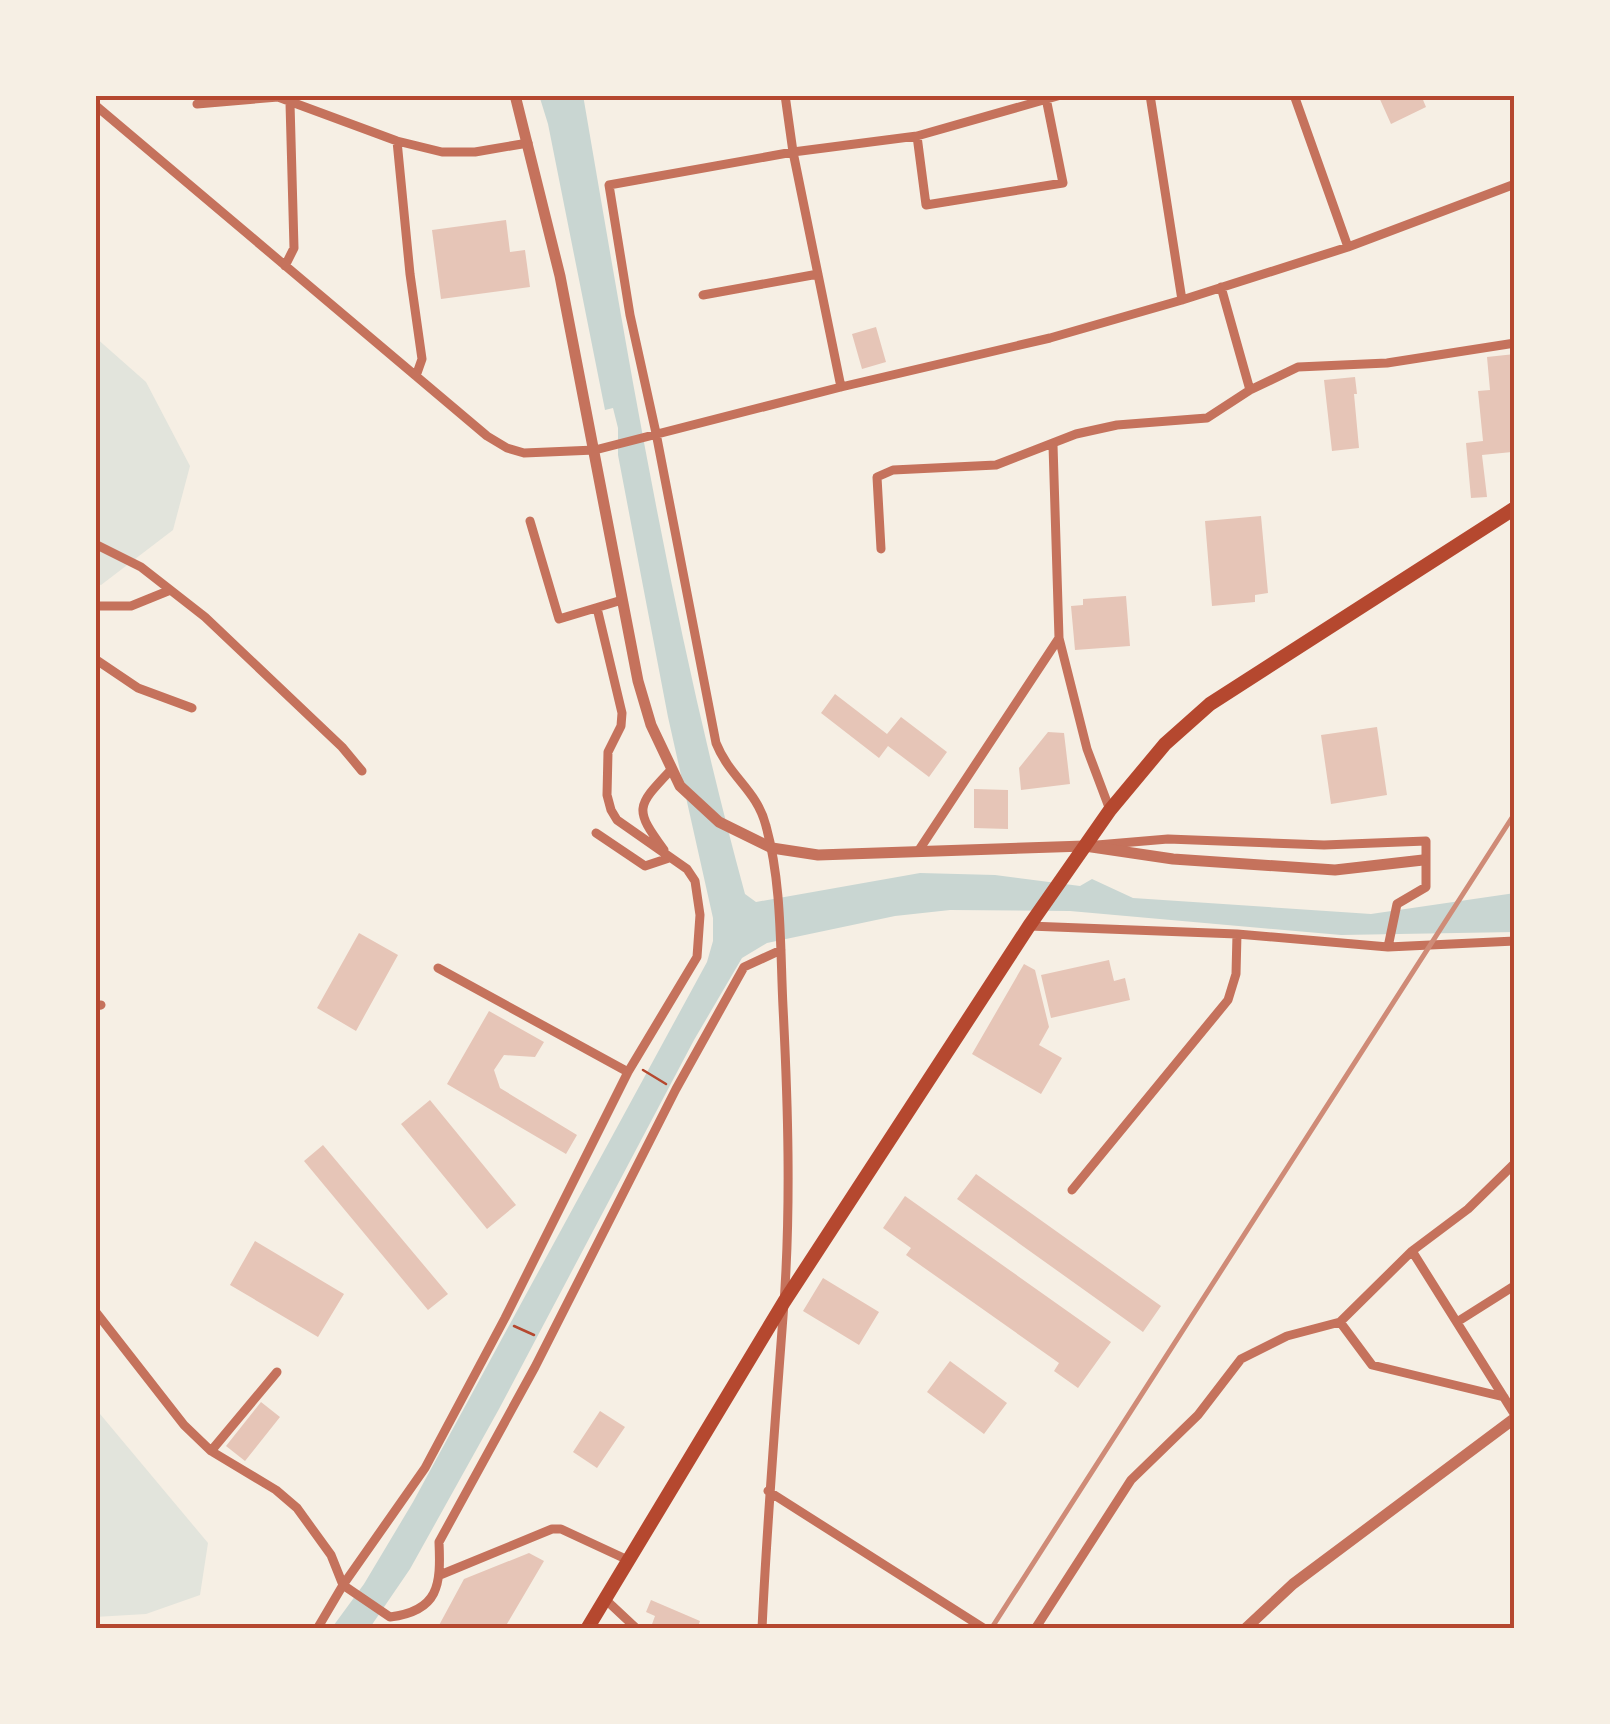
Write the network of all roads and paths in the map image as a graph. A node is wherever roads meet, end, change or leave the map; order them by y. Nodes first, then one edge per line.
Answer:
1 (515, 95) edge
2 (786, 95) edge
3 (1061, 95) edge
4 (1150, 95) edge
5 (1294, 95) edge
6 (1046, 98) junction
7 (290, 103) junction
8 (196, 104) dead end
9 (95, 106) edge
10 (916, 136) junction
11 (397, 141) junction
12 (528, 143) junction
13 (793, 152) junction
14 (1515, 184) edge
15 (1348, 247) junction
16 (285, 266) junction
17 (818, 274) junction
18 (1221, 287) junction
19 (703, 296) dead end
20 (1182, 300) junction
21 (1515, 344) edge
22 (416, 376) junction
23 (841, 387) junction
24 (1250, 390) junction
25 (652, 434) junction
26 (1053, 446) junction
27 (600, 449) junction
28 (1515, 508) edge
29 (530, 522) dead end
30 (95, 544) edge
31 (880, 549) dead end
32 (168, 591) junction
33 (622, 600) junction
34 (95, 606) edge
35 (596, 608) junction
36 (1059, 638) junction
37 (95, 658) edge
38 (192, 708) dead end
39 (362, 771) dead end
40 (670, 771) junction
41 (1110, 810) junction
42 (596, 833) dead end
43 (1085, 846) junction
44 (772, 848) junction
45 (919, 850) junction
46 (669, 858) junction
47 (1423, 860) dead end
48 (1029, 926) junction
49 (1237, 934) junction
50 (1515, 941) edge
51 (1388, 946) junction
52 (780, 950) junction
53 (438, 968) dead end
54 (644, 1071) dead end
55 (628, 1072) junction
56 (671, 1086) dead end
57 (1515, 1163) edge
58 (1072, 1190) dead end
59 (1412, 1251) junction
60 (1514, 1286) edge
61 (784, 1302) junction
62 (95, 1311) edge
63 (1340, 1322) junction
64 (1456, 1322) junction
65 (509, 1323) dead end
66 (540, 1338) dead end
67 (278, 1372) dead end
68 (1504, 1397) junction
69 (1515, 1417) edge
70 (211, 1451) junction
71 (768, 1491) junction
72 (630, 1561) junction
73 (440, 1574) junction
74 (347, 1588) junction
75 (606, 1600) junction
76 (386, 1616) junction
77 (317, 1629) edge
78 (382, 1629) edge
79 (587, 1629) edge
80 (637, 1629) edge
81 (762, 1629) edge
82 (985, 1629) edge
83 (1035, 1629) edge
84 (1245, 1629) edge

1 - 12 street
2 - 13 street
3 - 6 street
4 - 20 street
5 - 15 street
6 - 10 street
6 - 10 street
7 - 8 street
7 - 11 street
7 - 16 street
9 - 16 street
10 - 13 street
11 - 12 street
11 - 22 street
12 - 27 street
13 - 17 street
13 - 25 street
14 - 15 street
15 - 18 street
16 - 22 street
17 - 19 street
17 - 23 street
18 - 20 street
18 - 24 street
20 - 23 street
21 - 24 street
22 - 27 street
23 - 25 street
24 - 26 street
25 - 27 street
25 - 44 street
26 - 31 street
26 - 36 street
27 - 33 street
28 - 41 main road
29 - 35 street
30 - 32 street
32 - 34 street
32 - 39 street
33 - 35 street
33 - 40 street
35 - 46 street
36 - 41 street
36 - 45 street
37 - 38 street
40 - 44 street
40 - 46 street
41 - 43 main road
42 - 46 street
43 - 45 street
43 - 47 street
43 - 48 main road
43 - 51 street
44 - 45 street
44 - 52 street
46 - 55 street
48 - 49 street
48 - 61 main road
49 - 51 street
49 - 58 street
50 - 51 street
52 - 61 street
52 - 73 street
53 - 55 street
54 - 56 path
55 - 74 street
57 - 59 street
59 - 63 street
59 - 64 street
60 - 64 street
61 - 71 street
61 - 72 main road
62 - 70 street
63 - 68 street
63 - 83 street
64 - 68 street
65 - 66 path
67 - 70 street
68 - 69 street
69 - 84 street
70 - 74 street
71 - 81 street
71 - 82 street
72 - 73 street
72 - 75 main road
73 - 76 street
74 - 76 street
74 - 77 street
75 - 79 main road
75 - 80 street
76 - 78 street

